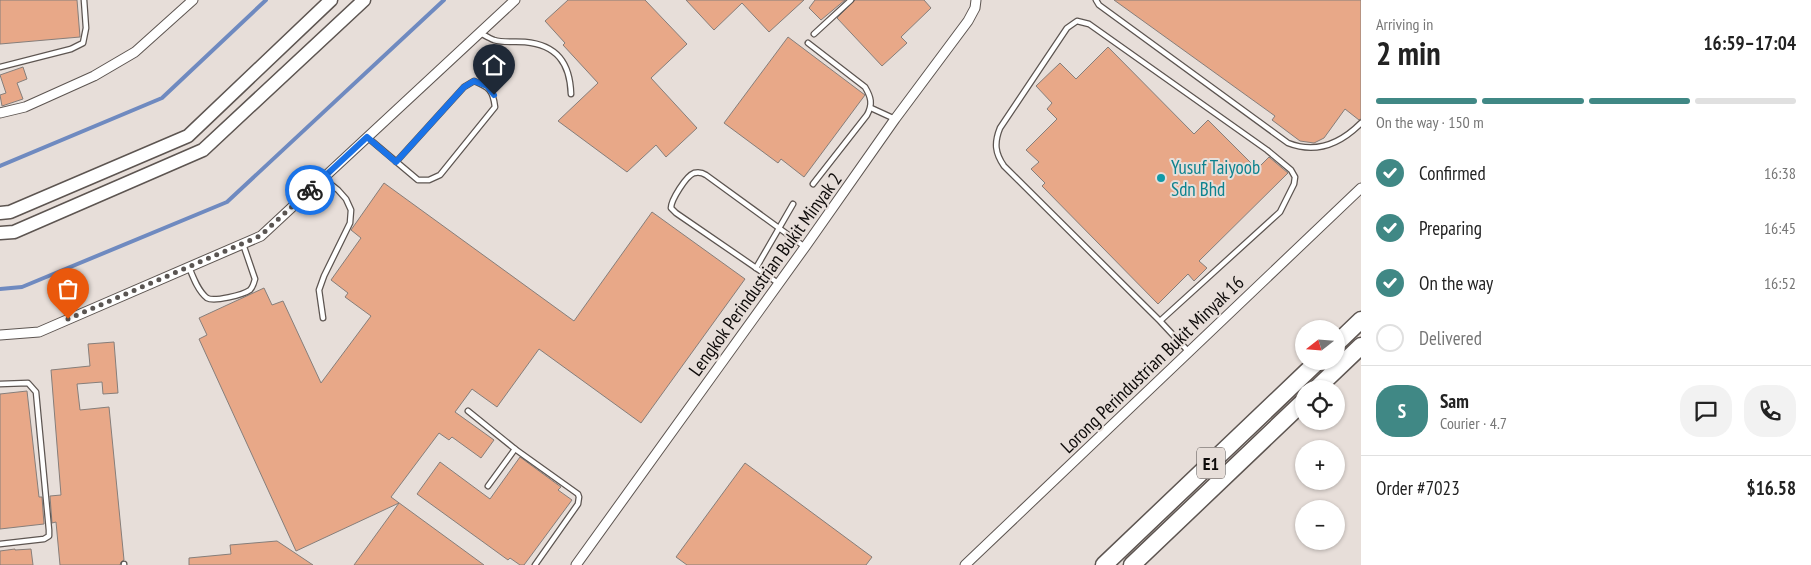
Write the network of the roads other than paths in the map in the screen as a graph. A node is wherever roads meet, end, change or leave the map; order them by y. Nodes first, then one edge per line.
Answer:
1 (84, 0) edge
2 (193, 0) edge
3 (331, 0) edge
4 (364, 0) edge
5 (850, 0) edge
6 (976, 0) edge
7 (1096, 0) edge
8 (510, 1) edge
9 (480, 33) junction
10 (814, 34) dead end
11 (808, 43) dead end
12 (0, 67) edge
13 (571, 94) dead end
14 (871, 108) junction
15 (0, 114) edge
16 (895, 119) junction
17 (1361, 123) edge
18 (367, 137) junction
19 (396, 162) junction
20 (323, 178) junction
21 (813, 184) dead end
22 (1361, 188) edge
23 (793, 204) dead end
24 (0, 213) edge
25 (779, 228) junction
26 (0, 234) edge
27 (243, 244) junction
28 (805, 247) junction
29 (189, 267) junction
30 (756, 268) junction
31 (778, 283) junction
32 (323, 318) dead end
33 (1361, 320) edge
34 (1160, 321) junction
35 (0, 335) edge
36 (1345, 335) edge
37 (1361, 346) edge
38 (1188, 351) junction
39 (1309, 370) edge
40 (1325, 380) edge
41 (0, 384) edge
42 (1295, 410) edge
43 (468, 411) dead end
44 (516, 449) junction
45 (488, 486) dead end
46 (0, 544) edge
47 (535, 565) edge
48 (576, 565) edge
49 (965, 565) edge
50 (1104, 565) edge
51 (1132, 565) edge

1 - 12 lane
2 - 15 street
3 - 24 main road
4 - 26 main road
5 - 10 lane
6 - 16 street, Lengkok Perindustrian Bukit Minyak 2
7 - 17 lane
8 - 9 street
9 - 13 lane
9 - 18 street
11 - 14 lane
14 - 16 lane
14 - 21 lane
16 - 28 street, Lengkok Perindustrian Bukit Minyak 2
18 - 19 lane
18 - 20 street
19 - 19 lane
20 - 27 street
20 - 32 lane
22 - 38 street, Lorong Perindustrian Bukit Minyak 16
23 - 25 lane
25 - 28 lane
25 - 30 lane
25 - 30 lane
27 - 29 street
27 - 29 lane
28 - 31 street, Lengkok Perindustrian Bukit Minyak 2
29 - 35 street
30 - 31 lane
31 - 48 street, Lengkok Perindustrian Bukit Minyak 2
33 - 36 highway
34 - 34 lane
34 - 38 lane
37 - 40 highway
38 - 49 street, Lorong Perindustrian Bukit Minyak 16
39 - 50 highway, E1
41 - 46 lane
42 - 51 highway, E1
43 - 44 lane
44 - 45 lane
44 - 47 lane

